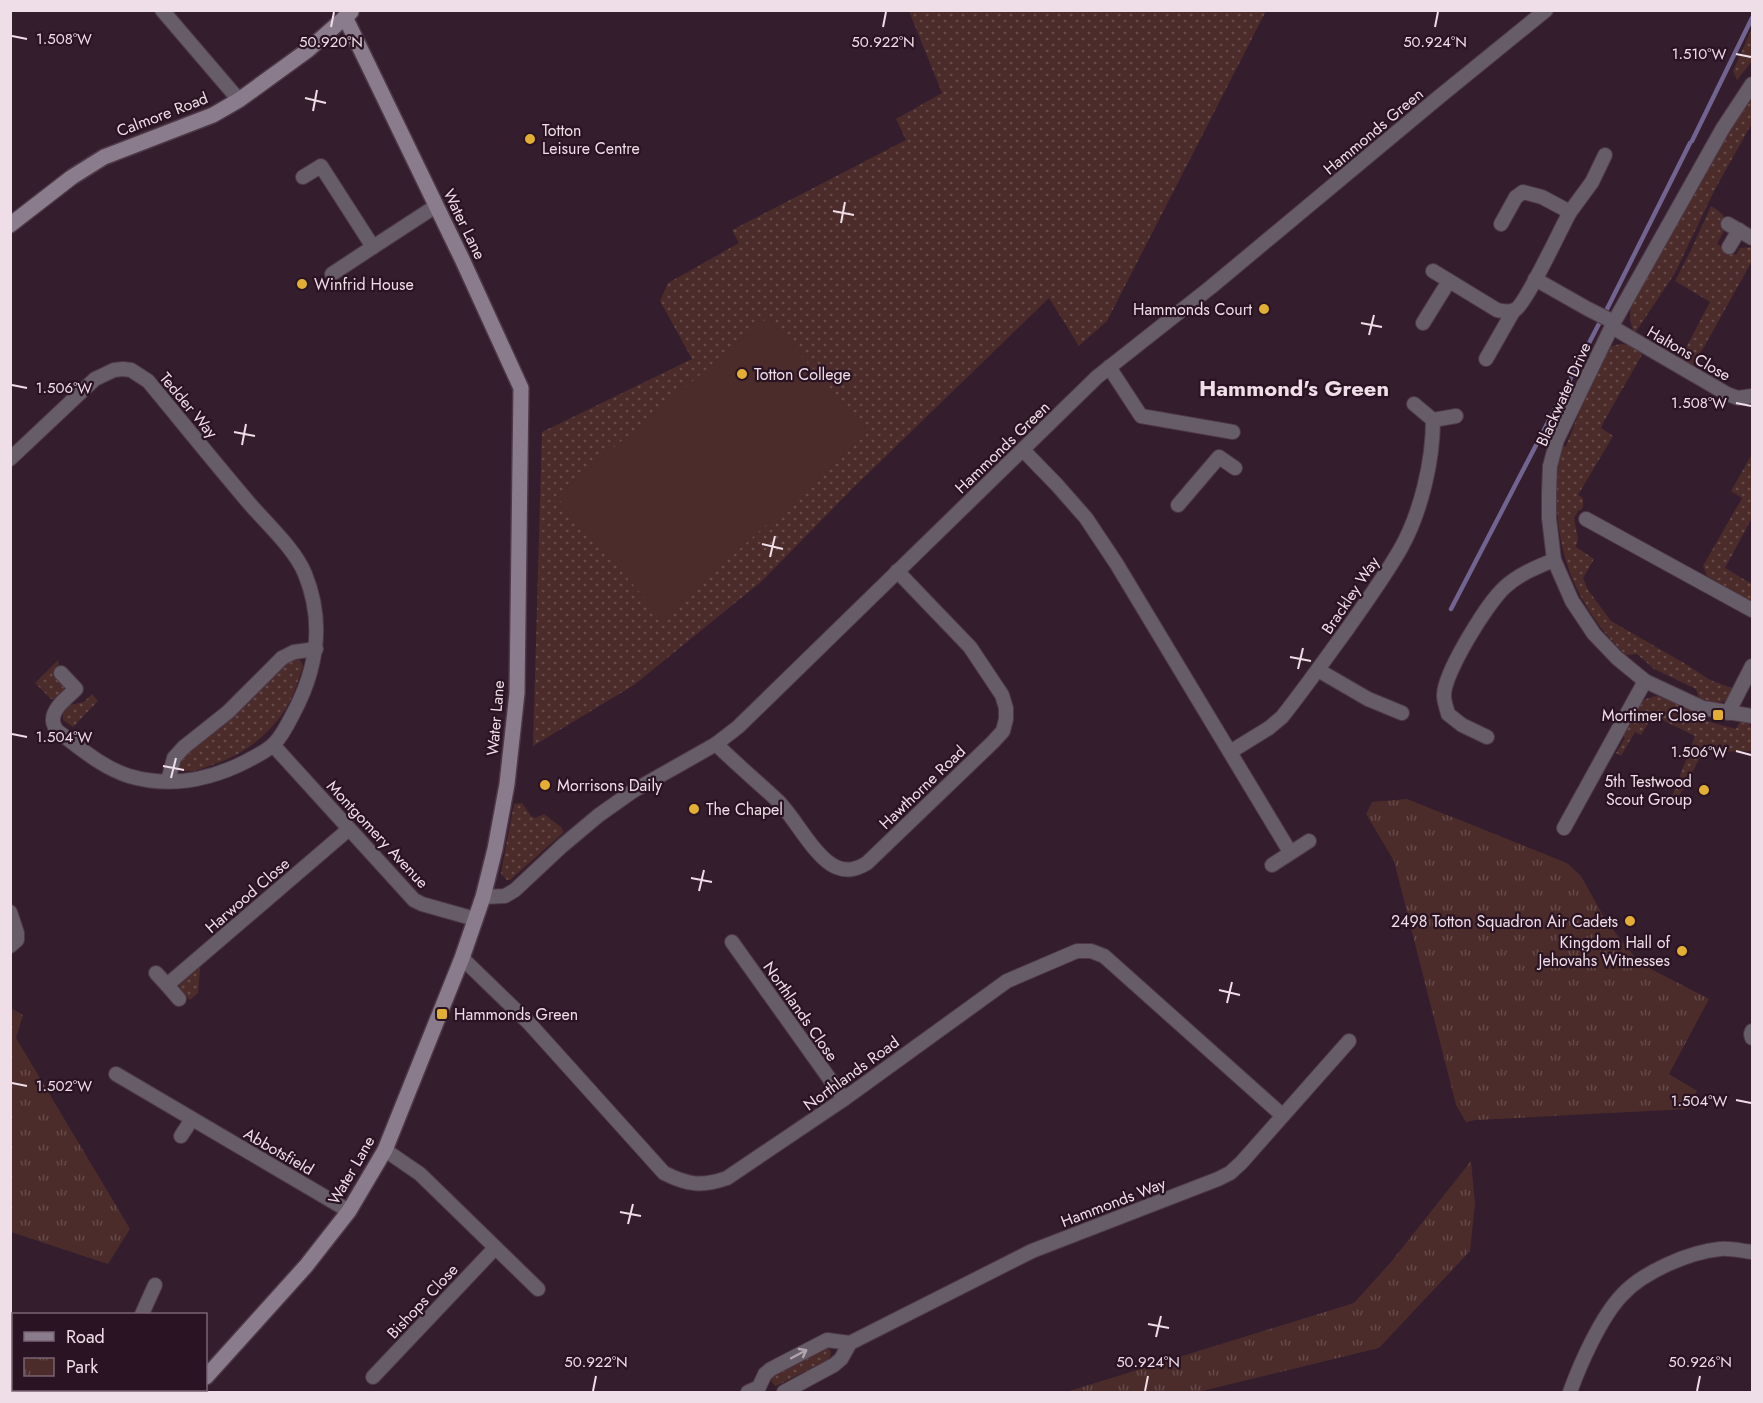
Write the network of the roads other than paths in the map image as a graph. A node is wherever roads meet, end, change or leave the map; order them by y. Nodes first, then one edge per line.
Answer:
1 (162, 10) edge
2 (1546, 10) edge
3 (349, 14) edge
4 (1752, 84) edge
5 (239, 100) junction
6 (1605, 154) dead end
7 (303, 177) dead end
8 (436, 206) junction
9 (1570, 212) junction
10 (1501, 224) dead end
11 (10, 225) edge
12 (1752, 238) edge
13 (373, 247) junction
14 (1729, 247) dead end
15 (1433, 271) dead end
16 (332, 274) dead end
17 (1535, 279) junction
18 (1449, 280) junction
19 (1514, 310) junction
20 (1424, 323) dead end
21 (1613, 324) junction
22 (1486, 359) dead end
23 (1109, 368) junction
24 (1752, 396) edge
25 (1414, 404) dead end
26 (1456, 416) dead end
27 (1433, 420) junction
28 (1233, 432) dead end
29 (1023, 450) junction
30 (10, 459) edge
31 (1234, 468) dead end
32 (1178, 505) dead end
33 (1586, 519) dead end
34 (1554, 560) junction
35 (897, 571) junction
36 (1752, 610) edge
37 (316, 650) junction
38 (1752, 666) edge
39 (1318, 670) junction
40 (61, 673) dead end
41 (1645, 681) junction
42 (1402, 713) dead end
43 (1728, 713) junction
44 (1752, 716) edge
45 (1487, 737) dead end
46 (716, 744) junction
47 (273, 745) junction
48 (1230, 752) junction
49 (168, 781) junction
50 (1564, 828) dead end
51 (349, 829) junction
52 (1309, 841) dead end
53 (1290, 852) junction
54 (1272, 865) dead end
55 (483, 897) junction
56 (10, 912) edge
57 (475, 919) junction
58 (732, 942) dead end
59 (10, 946) edge
60 (462, 958) junction
61 (156, 973) dead end
62 (167, 985) junction
63 (179, 999) dead end
64 (1752, 1031) edge
65 (1752, 1038) edge
66 (1349, 1041) dead end
67 (116, 1074) dead end
68 (844, 1099) junction
69 (1282, 1115) junction
70 (192, 1119) junction
71 (181, 1136) dead end
72 (385, 1150) junction
73 (349, 1211) junction
74 (495, 1248) junction
75 (1752, 1252) edge
76 (155, 1285) dead end
77 (538, 1289) dead end
78 (142, 1313) edge
79 (850, 1343) junction
80 (207, 1376) edge
81 (373, 1377) dead end
82 (758, 1391) edge
83 (784, 1392) edge
84 (1570, 1392) edge

1 - 5 street
2 - 23 street, Hammonds Green
3 - 5 street, Calmore Road
3 - 8 street, Water Lane
4 - 21 street, Blackwater Drive
5 - 11 street, Calmore Road
6 - 9 street
7 - 13 street
8 - 13 street
8 - 55 street, Water Lane
9 - 10 street
9 - 17 street
12 - 14 street
13 - 16 street
15 - 18 street
17 - 19 street
17 - 21 street, Haltons Close
18 - 19 street
18 - 20 street
19 - 22 street
21 - 24 street, Haltons Close
21 - 34 street, Blackwater Drive
23 - 28 street
23 - 29 street, Hammonds Green
25 - 27 street
26 - 27 street
27 - 39 street, Brackley Way
29 - 35 street, Hammonds Green
29 - 48 street
30 - 37 street, Tedder Way
31 - 32 street
33 - 36 street
34 - 41 street, Blackwater Drive
34 - 45 street
35 - 46 street, Hammonds Green
35 - 46 street, Hawthorne Road
37 - 47 street, Tedder Way
37 - 49 street
38 - 43 street
39 - 42 street
39 - 48 street, Brackley Way
40 - 49 street
41 - 43 street, Blackwater Drive
41 - 50 street
43 - 44 street, Blackwater Drive
46 - 55 street, Hammonds Green
47 - 49 street
47 - 51 street, Montgomery Avenue
48 - 53 street
51 - 57 street, Montgomery Avenue
51 - 62 street, Harwood Close
52 - 53 street
53 - 54 street
55 - 57 street, Water Lane
56 - 59 street
57 - 60 street, Water Lane
58 - 68 street, Northlands Close
60 - 68 street, Northlands Road
60 - 72 street, Water Lane
61 - 62 street
62 - 63 street
64 - 65 street
66 - 69 street, Hammonds Way
67 - 70 street, Abbotsfield
68 - 69 street, Northlands Road
69 - 79 street, Hammonds Way
70 - 71 street
70 - 73 street, Abbotsfield
72 - 73 street, Water Lane
72 - 74 street
73 - 80 street, Water Lane
74 - 77 street
74 - 81 street, Bishops Close
75 - 84 street
76 - 78 street
82 -> 79 street, Hammonds Way
79 - 83 street, Hammonds Way

